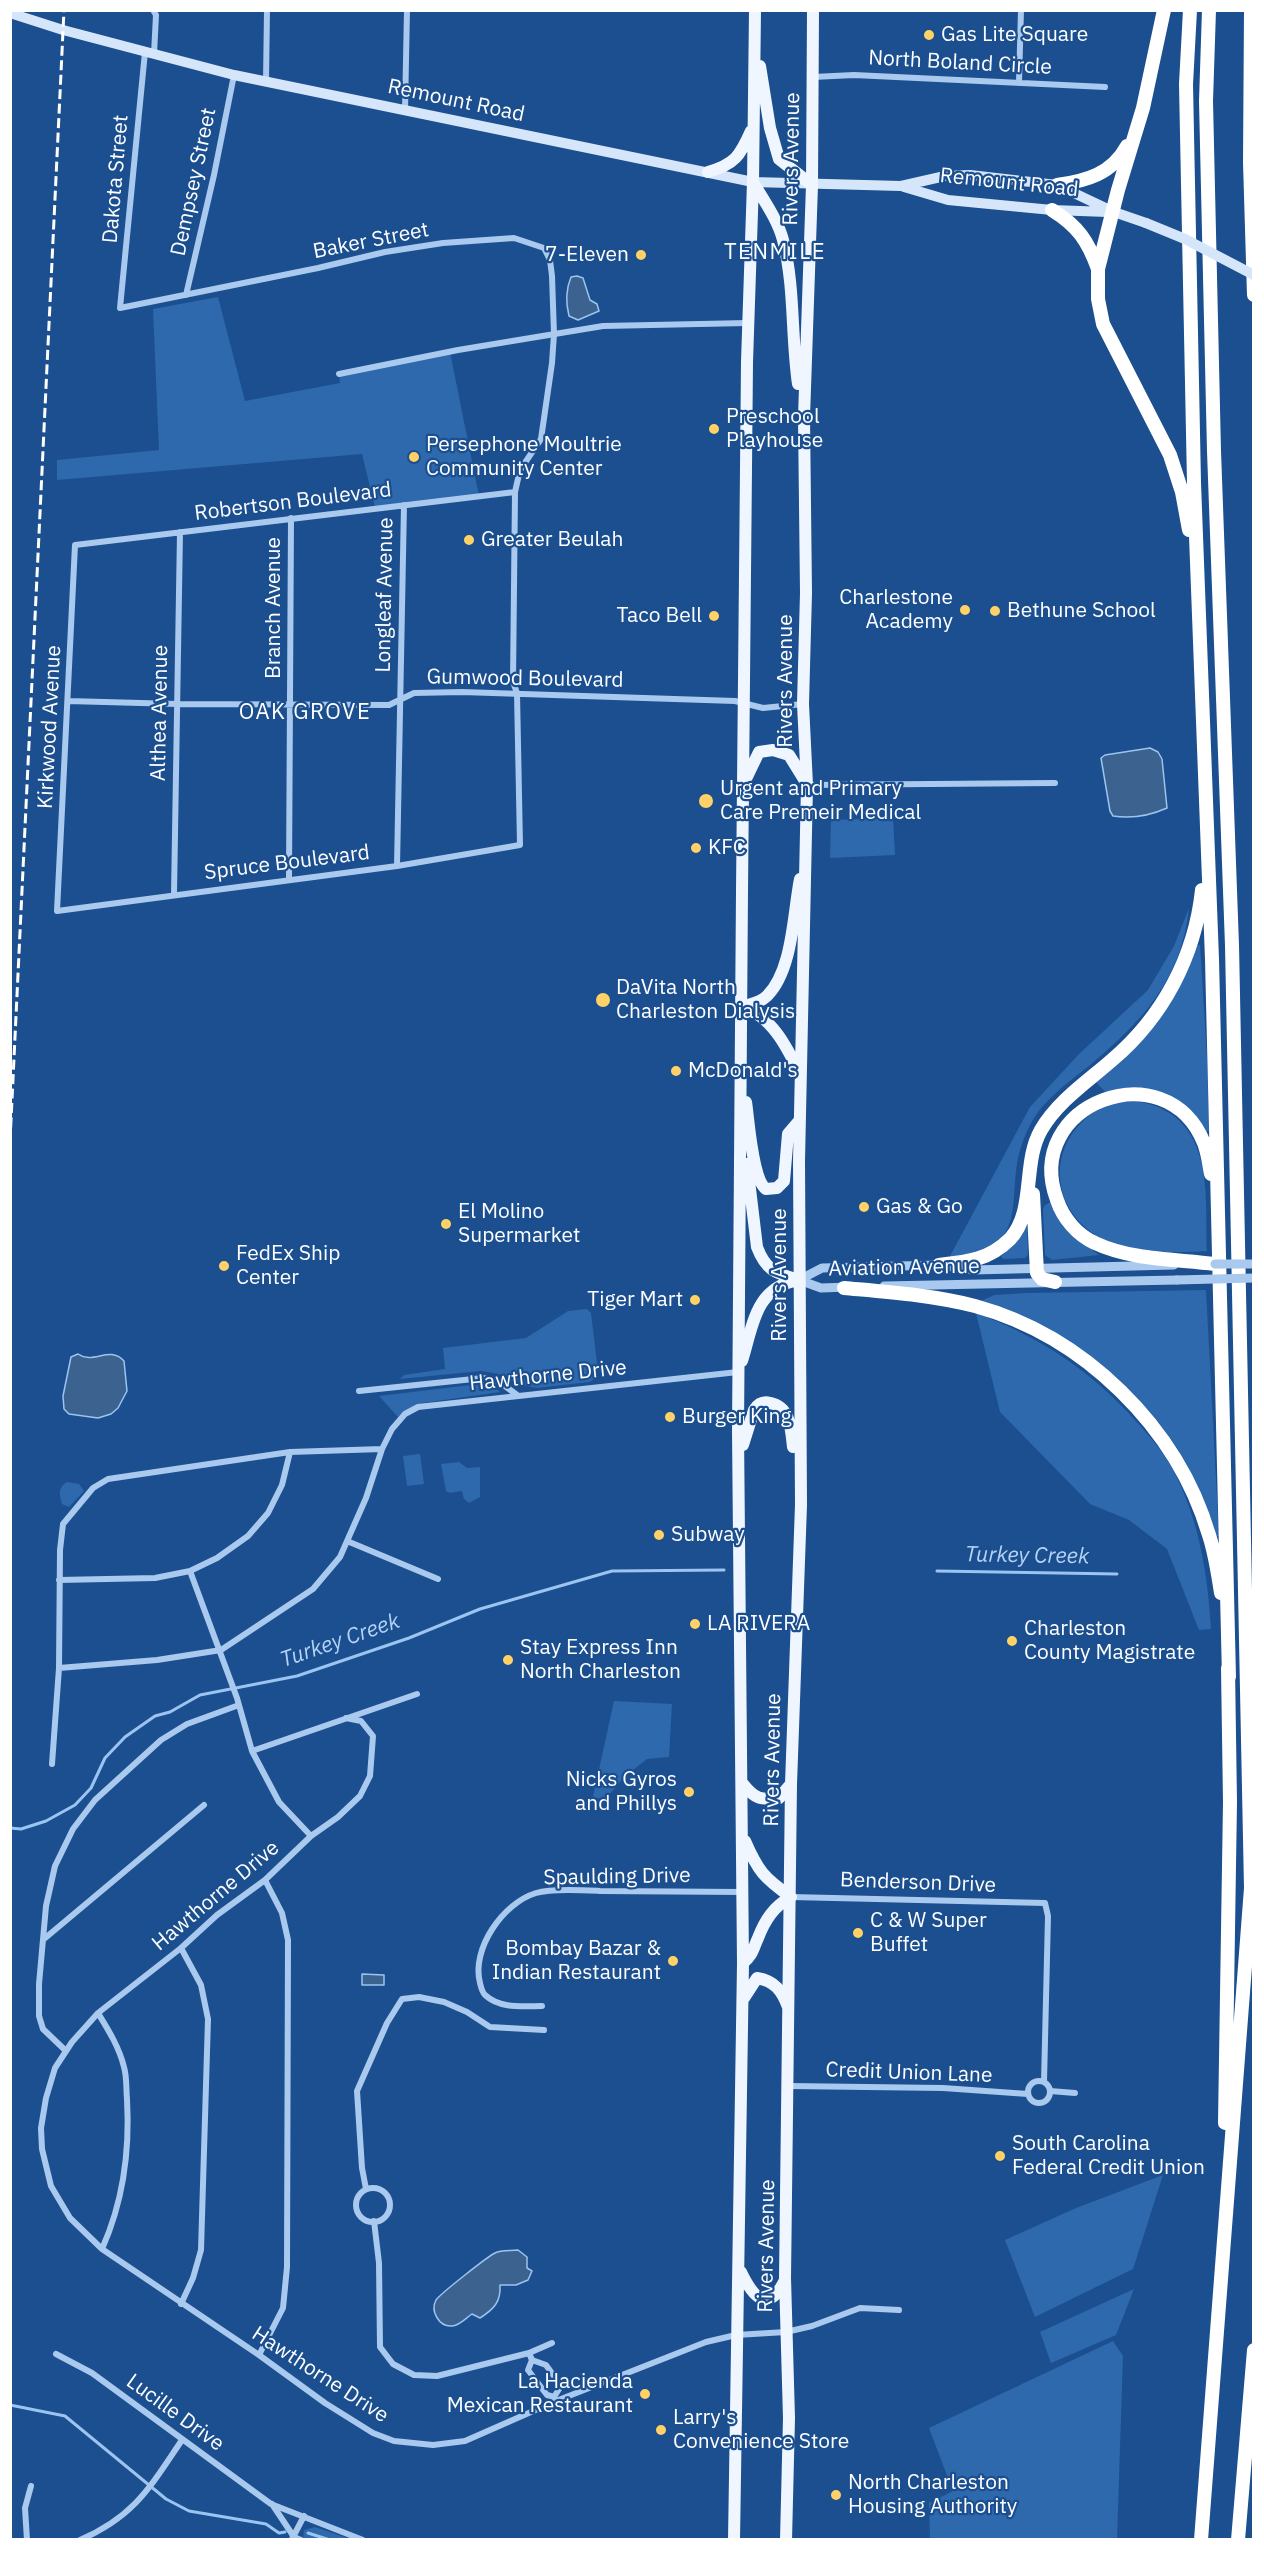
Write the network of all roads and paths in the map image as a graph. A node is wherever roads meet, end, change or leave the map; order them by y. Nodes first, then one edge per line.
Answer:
1 (153, 10) edge
2 (267, 10) edge
3 (407, 10) edge
4 (755, 10) edge
5 (813, 10) edge
6 (1021, 10) edge
7 (1164, 10) edge
8 (1190, 10) edge
9 (1209, 10) edge
10 (1251, 10) edge
11 (10, 12) edge
12 (28, 14) edge
13 (755, 37) junction
14 (150, 54) junction
15 (234, 75) junction
16 (813, 77) junction
17 (266, 82) junction
18 (1019, 82) junction
19 (1105, 87) dead end
20 (405, 110) junction
21 (753, 128) junction
22 (1135, 131) junction
23 (708, 172) junction
24 (753, 182) junction
25 (812, 185) junction
26 (1057, 185) junction
27 (901, 186) junction
28 (1052, 210) junction
29 (1114, 212) junction
30 (1098, 269) junction
31 (1254, 274) edge
32 (186, 295) junction
33 (1254, 295) edge
34 (120, 308) joint
35 (748, 322) junction
36 (554, 334) junction
37 (339, 374) dead end
38 (804, 417) junction
39 (515, 492) junction
40 (404, 505) junction
41 (291, 519) junction
42 (180, 532) junction
43 (75, 544) joint
44 (1198, 623) junction
45 (517, 693) junction
46 (68, 701) junction
47 (399, 701) junction
48 (744, 703) junction
49 (290, 704) junction
50 (803, 704) junction
51 (177, 705) junction
52 (744, 783) junction
53 (1055, 783) dead end
54 (807, 785) junction
55 (1205, 801) junction
56 (520, 846) joint
57 (806, 854) junction
58 (397, 866) junction
59 (289, 878) junction
60 (174, 894) junction
61 (57, 910) joint
62 (741, 1007) junction
63 (741, 1062) junction
64 (801, 1075) junction
65 (740, 1115) junction
66 (800, 1120) junction
67 (1032, 1165) junction
68 (1220, 1249) junction
69 (1177, 1263) junction
70 (1254, 1263) edge
71 (1215, 1264) joint
72 (939, 1265) junction
73 (1036, 1268) junction
74 (1254, 1278) edge
75 (799, 1280) junction
76 (1055, 1282) junction
77 (844, 1287) junction
78 (738, 1372) junction
79 (358, 1391) dead end
80 (518, 1396) junction
81 (382, 1449) junction
82 (290, 1452) junction
83 (738, 1461) junction
84 (801, 1505) junction
85 (347, 1541) junction
86 (190, 1571) junction
87 (438, 1579) dead end
88 (59, 1580) junction
89 (220, 1650) junction
90 (59, 1668) junction
91 (1229, 1677) junction
92 (417, 1694) dead end
93 (238, 1701) junction
94 (346, 1718) junction
95 (252, 1751) junction
96 (52, 1764) dead end
97 (743, 1784) junction
98 (791, 1784) junction
99 (204, 1805) dead end
100 (742, 1834) junction
101 (311, 1836) junction
102 (265, 1880) junction
103 (742, 1892) junction
104 (791, 1897) junction
105 (44, 1939) junction
106 (182, 1948) junction
107 (743, 1963) junction
108 (742, 2001) junction
109 (542, 2006) dead end
110 (790, 2011) junction
111 (99, 2013) junction
112 (544, 2030) dead end
113 (66, 2051) junction
114 (1044, 2082) junction
115 (789, 2086) junction
116 (1050, 2091) junction
117 (1075, 2093) dead end
118 (1028, 2094) junction
119 (366, 2189) junction
120 (374, 2221) junction
121 (1225, 2233) junction
122 (102, 2248) junction
123 (739, 2268) junction
124 (785, 2278) junction
125 (182, 2304) junction
126 (899, 2310) dead end
127 (786, 2332) junction
128 (736, 2335) junction
129 (552, 2343) dead end
130 (1254, 2350) edge
131 (529, 2353) junction
132 (56, 2355) dead end
133 (259, 2355) junction
134 (532, 2360) junction
135 (555, 2399) junction
136 (182, 2440) junction
137 (31, 2486) dead end
138 (271, 2504) junction
139 (304, 2516) junction
140 (293, 2538) edge
141 (27, 2540) edge
142 (80, 2540) edge
143 (301, 2540) edge
144 (363, 2540) edge
145 (734, 2540) edge
146 (786, 2540) edge
147 (1201, 2540) edge
148 (1238, 2540) edge

1 - 14 street, Dakota Street
2 - 17 street
3 - 20 street
4 - 13 main road, Rivers Avenue
5 - 16 main road, Rivers Avenue
6 - 18 street
7 - 22 highway
8 - 44 highway
9 - 121 highway
10 - 33 highway
11 - 12 main road, Remount Road
12 - 14 main road, Remount Road
13 - 21 main road, Rivers Avenue
13 - 25 main road
14 - 15 main road, Remount Road
14 - 34 street, Dakota Street
15 - 17 main road, Remount Road
15 - 32 street, Dempsey Street
16 - 18 street, North Boland Circle
16 - 25 main road, Rivers Avenue
17 - 20 main road, Remount Road
18 - 19 street, North Boland Circle
20 - 23 main road, Remount Road
21 - 23 main road
21 - 24 main road, Rivers Avenue
22 - 26 highway
22 - 29 highway
23 - 24 main road, Remount Road
24 - 25 main road, Remount Road
24 - 35 main road, Rivers Avenue
24 - 38 main road
25 - 27 main road, Remount Road
25 - 38 main road, Rivers Avenue
26 - 27 main road, Remount Road
26 - 29 main road, Remount Road
27 - 28 main road, Remount Road
28 - 29 main road, Remount Road
28 - 30 highway
29 - 30 highway
29 - 31 main road, Remount Road, bridge
30 - 44 highway
32 - 34 street, Baker Street
32 - 36 street, Baker Street
35 - 36 street
35 - 48 main road, Rivers Avenue
36 - 37 street
36 - 39 street, Baker Street
38 - 50 main road, Rivers Avenue
39 - 40 street, Robertson Boulevard
39 - 45 street, Baker Street
40 - 41 street, Robertson Boulevard
40 - 47 street, Longleaf Avenue
41 - 42 street, Robertson Boulevard
41 - 49 street, Branch Avenue
42 - 43 street, Robertson Boulevard
42 - 51 street, Althea Avenue
43 - 46 street, Kirkwood Avenue
44 - 55 highway
45 - 47 street, Gumwood Boulevard
45 - 48 street, Gumwood Boulevard
45 - 56 street, Baker Street
46 - 51 street, Gumwood Boulevard
46 - 61 street, Kirkwood Avenue
47 - 49 street, Gumwood Boulevard
47 - 58 street, Longleaf Avenue
48 - 50 street, Gumwood Boulevard
48 - 52 main road, Rivers Avenue
49 - 51 street, Gumwood Boulevard
49 - 59 street, Branch Avenue
50 - 54 main road, Rivers Avenue
51 - 60 street, Althea Avenue
52 - 54 main road
52 - 62 main road, Rivers Avenue
53 - 54 street
54 - 57 main road, Rivers Avenue
55 - 67 highway
55 - 68 highway
56 - 58 street, Spruce Boulevard
57 - 62 main road
57 - 64 main road, Rivers Avenue
58 - 59 street, Spruce Boulevard
59 - 60 street, Spruce Boulevard
60 - 61 street, Spruce Boulevard
62 - 63 main road, Rivers Avenue
62 - 64 main road
63 - 65 main road, Rivers Avenue
63 - 66 main road
64 - 66 main road, Rivers Avenue
65 - 75 main road
65 - 78 main road, Rivers Avenue
66 - 75 main road, Rivers Avenue
67 - 72 highway
67 - 73 highway
68 - 69 highway
68 - 91 highway
69 - 71 highway
69 - 73 street, Aviation Avenue
70 - 71 street, bridge
72 - 73 street, Aviation Avenue
72 - 75 street, Aviation Avenue
73 - 76 highway
74 - 76 street, Aviation Avenue, bridge
75 - 77 street, Aviation Avenue
75 - 78 main road
75 - 84 main road, Rivers Avenue
76 - 77 street, Aviation Avenue
77 - 91 highway
78 - 80 street, Hawthorne Drive
78 - 83 main road, Rivers Avenue
79 - 80 street
80 - 81 street, Hawthorne Drive
81 - 82 street
81 - 85 street, Hawthorne Drive
82 - 86 street
82 - 88 street
83 - 84 main road
83 - 97 main road, Rivers Avenue
84 - 98 main road, Rivers Avenue
85 - 87 street
85 - 89 street, Hawthorne Drive
86 - 88 street
86 - 89 street
88 - 90 street
89 - 90 street, Hawthorne Drive
89 - 93 street, Hawthorne Drive
90 - 96 street
91 - 121 highway
92 - 94 street
93 - 95 street, Hawthorne Drive
93 - 105 street
94 - 95 street
94 - 101 street
95 - 101 street, Hawthorne Drive
97 - 98 main road
97 - 100 main road, Rivers Avenue
98 - 104 main road, Rivers Avenue
99 - 105 street
100 - 103 main road, Rivers Avenue
100 - 104 main road
101 - 102 street, Hawthorne Drive
102 - 106 street, Hawthorne Drive
102 - 133 street
103 - 107 main road, Rivers Avenue
103 - 109 street, Spaulding Drive
104 - 107 main road
104 - 110 main road, Rivers Avenue
104 - 114 street, Benderson Drive
105 - 113 street
106 - 111 street, Hawthorne Drive
106 - 125 street
107 - 108 main road, Rivers Avenue
108 - 110 main road
108 - 123 main road, Rivers Avenue
110 - 115 main road, Rivers Avenue
111 - 113 street, Hawthorne Drive
111 - 122 street
112 - 119 street
113 - 122 street, Hawthorne Drive
114 - 116 street
114 - 118 street
115 - 118 street, Credit Union Lane
115 - 124 main road, Rivers Avenue
116 - 117 street
116 - 118 street
119 - 120 street
119 - 120 street
120 - 131 street
121 - 147 highway
122 - 125 street, Hawthorne Drive
123 - 124 main road
123 - 128 main road, Rivers Avenue
124 - 127 main road, Rivers Avenue
125 - 133 street, Hawthorne Drive
126 - 127 street, Hawthorne Drive
127 - 128 street, Hawthorne Drive
127 - 146 main road, Rivers Avenue
128 - 135 street, Hawthorne Drive
128 - 145 main road, Rivers Avenue
129 - 131 street
130 - 148 highway
131 - 134 street
132 - 136 street, Lucille Drive
133 - 135 street, Hawthorne Drive
134 - 135 street
134 - 135 street
136 - 138 street, Lucille Drive
136 - 142 street
137 - 141 street
138 - 139 street, Lucille Drive
138 - 140 street, Lucille Drive
139 - 140 street
139 - 144 street, Lucille Drive
140 - 143 street

